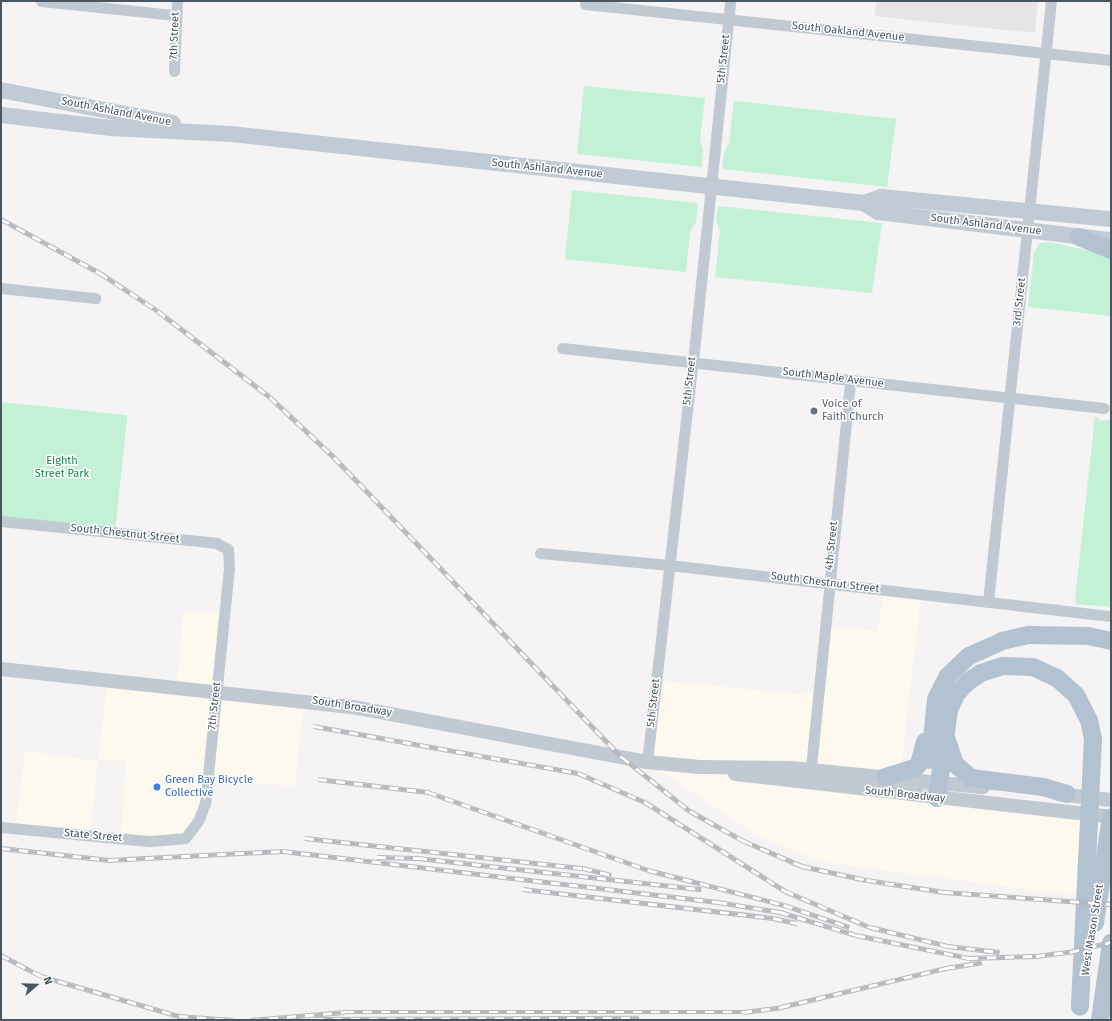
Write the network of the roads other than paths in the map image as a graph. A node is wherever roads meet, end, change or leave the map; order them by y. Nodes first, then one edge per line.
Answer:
1 (41, 1) edge
2 (177, 1) edge
3 (730, 1) edge
4 (1051, 1) edge
5 (584, 4) dead end
6 (175, 15) junction
7 (728, 19) junction
8 (1046, 53) junction
9 (1111, 60) edge
10 (174, 71) dead end
11 (1, 90) edge
12 (1, 115) edge
13 (231, 134) junction
14 (864, 203) junction
15 (1029, 211) junction
16 (1111, 219) edge
17 (1028, 230) junction
18 (1079, 237) junction
19 (1111, 240) edge
20 (1111, 250) edge
21 (1, 288) edge
22 (95, 298) dead end
23 (562, 348) dead end
24 (693, 361) junction
25 (850, 380) junction
26 (1010, 397) junction
27 (1104, 408) dead end
28 (1, 521) edge
29 (540, 553) dead end
30 (669, 565) junction
31 (229, 568) joint
32 (828, 584) junction
33 (988, 602) junction
34 (1111, 616) edge
35 (1111, 641) edge
36 (1, 669) edge
37 (217, 692) junction
38 (940, 712) junction
39 (647, 762) junction
40 (700, 767) junction
41 (811, 770) junction
42 (885, 777) junction
43 (809, 784) junction
44 (933, 790) junction
45 (1067, 794) junction
46 (1111, 800) edge
47 (1111, 817) edge
48 (1, 827) edge
49 (185, 838) joint
50 (1111, 943) edge
51 (1079, 1014) edge
52 (1100, 1020) edge

1 - 6 street
2 - 6 street, 7th Street
3 - 7 street, 5th Street
4 - 8 street, 3rd Street
5 - 7 street, South Oakland Avenue
6 - 10 street, 7th Street
7 - 8 street, South Oakland Avenue
7 - 24 street, 5th Street
8 - 9 street, South Oakland Avenue
8 - 15 street, 3rd Street
11 - 13 main road, South Ashland Avenue
12 - 13 main road, South Ashland Avenue
13 - 14 main road, South Ashland Avenue
14 - 15 main road, South Ashland Avenue
14 - 17 main road, South Ashland Avenue
15 - 16 main road, South Ashland Avenue
15 - 17 street, 3rd Street
17 - 18 main road, South Ashland Avenue
17 - 26 street, 3rd Street
18 - 19 main road, South Ashland Avenue
18 - 20 main road
21 - 22 street
23 - 24 street, South Maple Avenue
24 - 25 street, South Maple Avenue
24 - 30 street, 5th Street
25 - 26 street, South Maple Avenue
25 - 32 street, 4th Street
26 - 27 street, South Maple Avenue
26 - 33 street, 3rd Street
28 - 31 street, South Chestnut Street
29 - 30 street, South Chestnut Street
30 - 32 street, South Chestnut Street
30 - 39 street, 5th Street
31 - 37 street, 7th Street
32 - 33 street, South Chestnut Street
32 - 41 street, 4th Street
33 - 34 street, South Chestnut Street
35 - 38 main road
36 - 37 street, South Broadway
37 - 39 street, South Broadway
37 - 49 street, 7th Street
38 - 42 main road
38 - 44 main road
38 - 45 main road
38 - 51 main road
39 - 40 street, South Broadway
40 - 41 street, South Broadway
40 - 43 street, South Broadway
41 - 42 street, South Broadway
41 - 43 street, 4th Street
42 - 44 street, South Broadway
43 - 44 street, South Broadway
44 - 45 street, South Broadway
44 - 47 street, South Broadway
45 - 46 street, South Broadway
47 - 51 main road, West Mason Street
48 - 49 street, State Street
50 - 52 main road, West Mason Street

